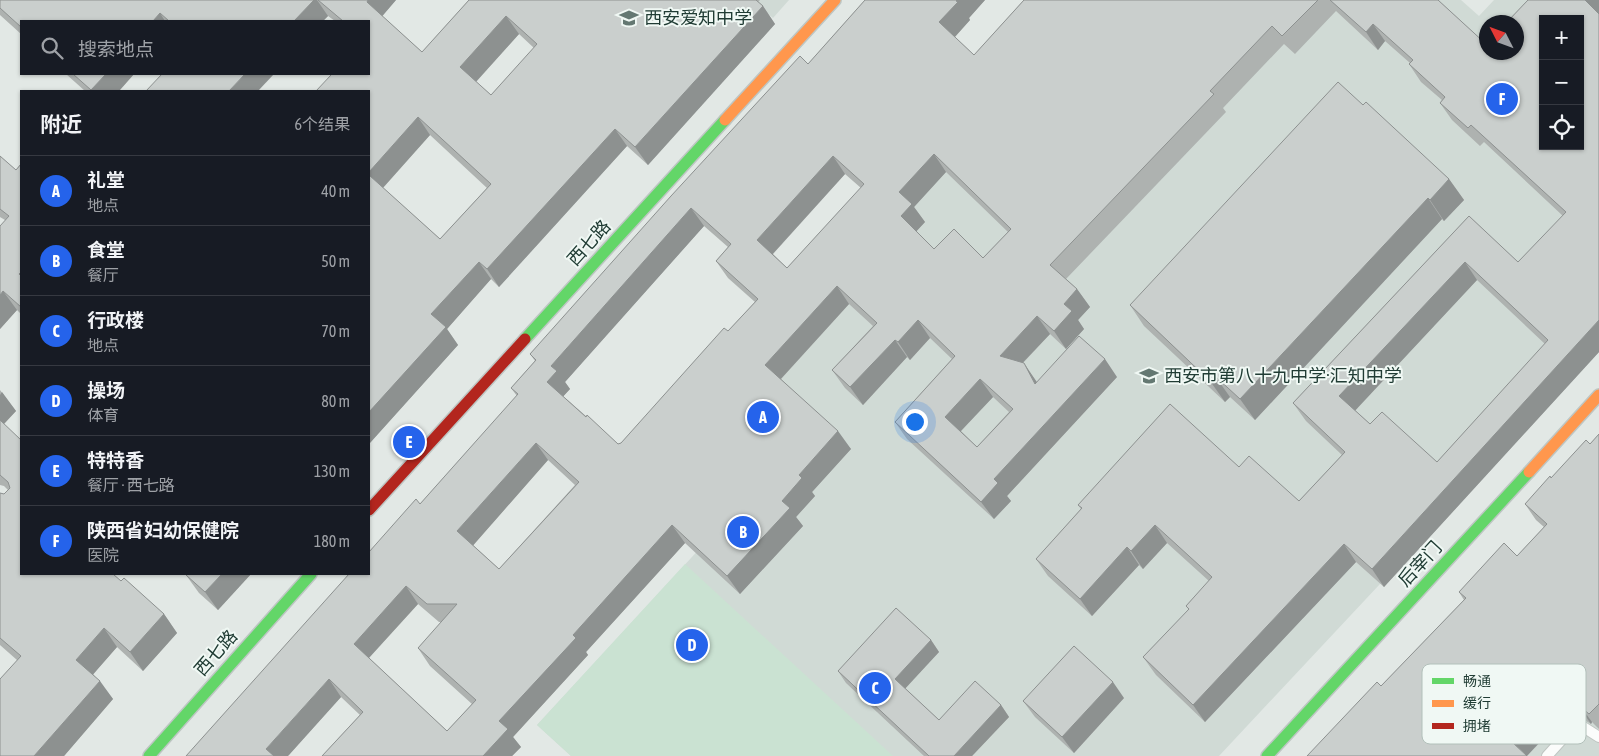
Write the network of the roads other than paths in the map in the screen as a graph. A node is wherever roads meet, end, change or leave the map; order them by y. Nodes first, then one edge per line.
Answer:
1 (835, 0) edge
2 (1599, 396) edge
3 (370, 509) edge
4 (310, 575) edge
5 (1586, 728) edge
6 (1599, 736) edge
7 (1558, 744) edge
8 (149, 756) edge
9 (1267, 756) edge
10 (1547, 756) edge

1 - 3 street, 西七路
2 - 9 street, 后宰门
4 - 8 street, 西七路
5 - 6 lane
7 - 10 lane

